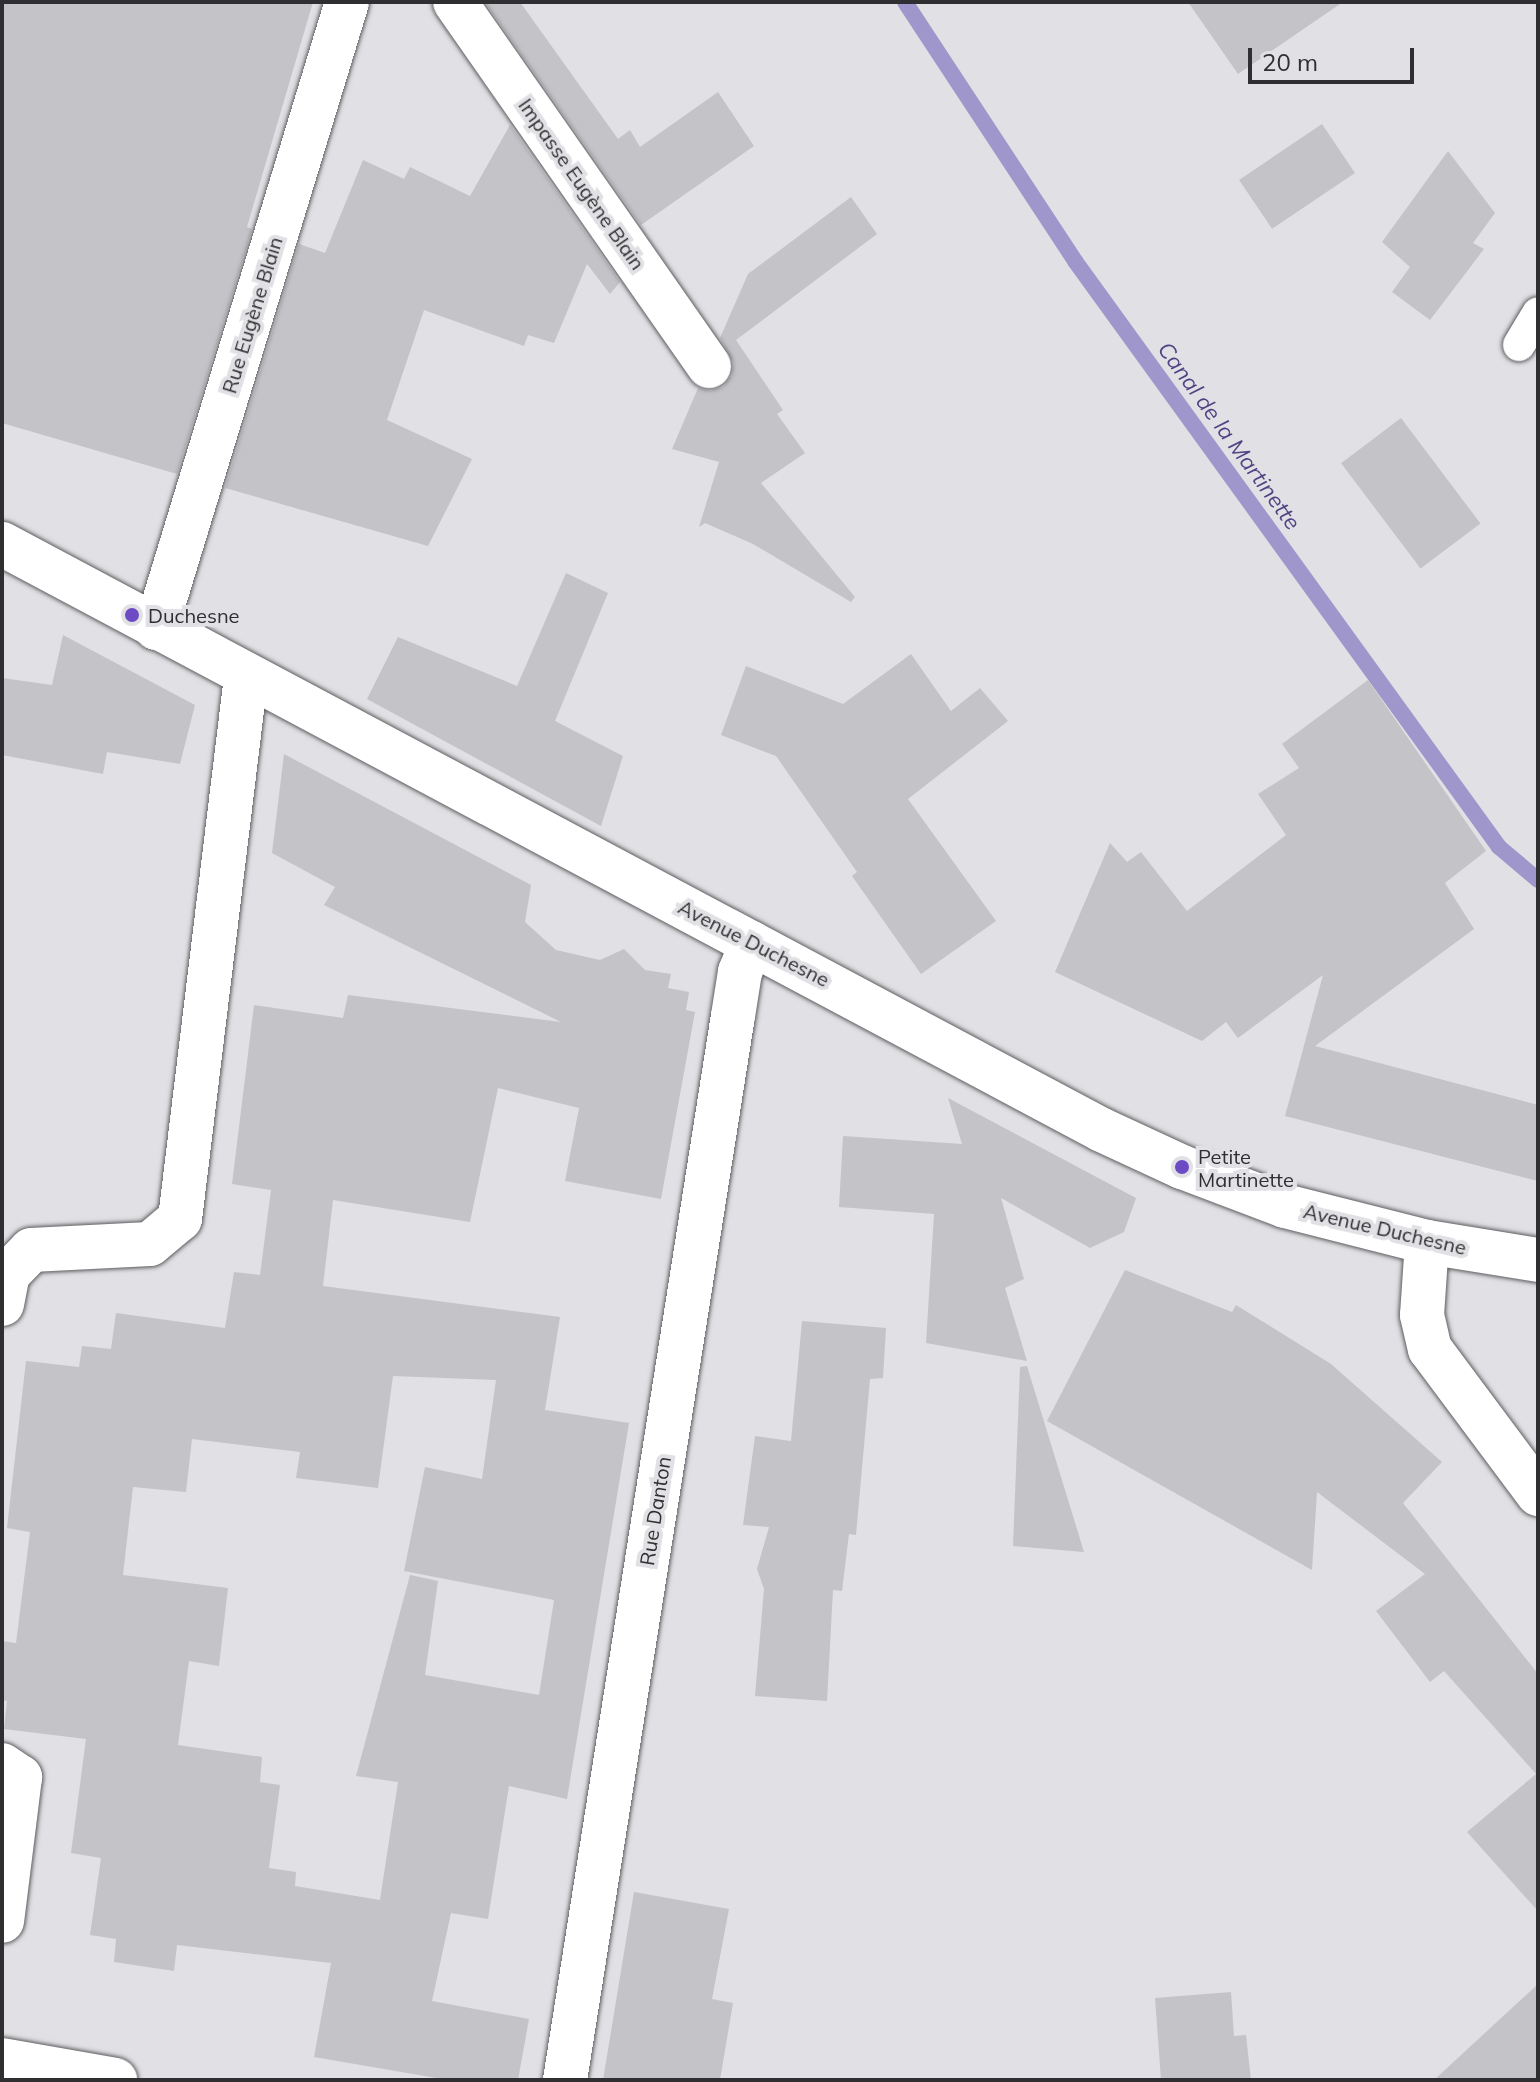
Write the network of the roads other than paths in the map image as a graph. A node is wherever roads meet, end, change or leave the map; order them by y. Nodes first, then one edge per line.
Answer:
1 (347, 2) edge
2 (455, 2) edge
3 (1538, 313) edge
4 (1519, 345) dead end
5 (709, 366) dead end
6 (2, 544) edge
7 (156, 628) junction
8 (246, 677) junction
9 (752, 943) junction
10 (1427, 1242) junction
11 (1538, 1260) edge
12 (2, 1304) edge
13 (1538, 1494) edge
14 (2, 1765) edge
15 (2, 1921) edge
16 (2, 2060) edge
17 (115, 2080) edge
18 (565, 2080) edge

1 - 7 street, Rue Eugène Blain
2 - 5 street, Impasse Eugène Blain
3 - 4 lane
6 - 7 street, Avenue Duchesne
7 - 8 street, Avenue Duchesne
8 - 9 street, Avenue Duchesne
8 - 12 street
9 - 10 street, Avenue Duchesne
9 - 18 street, Rue Danton
10 - 11 street, Avenue Duchesne
10 - 13 street
14 - 15 street
16 - 17 street

